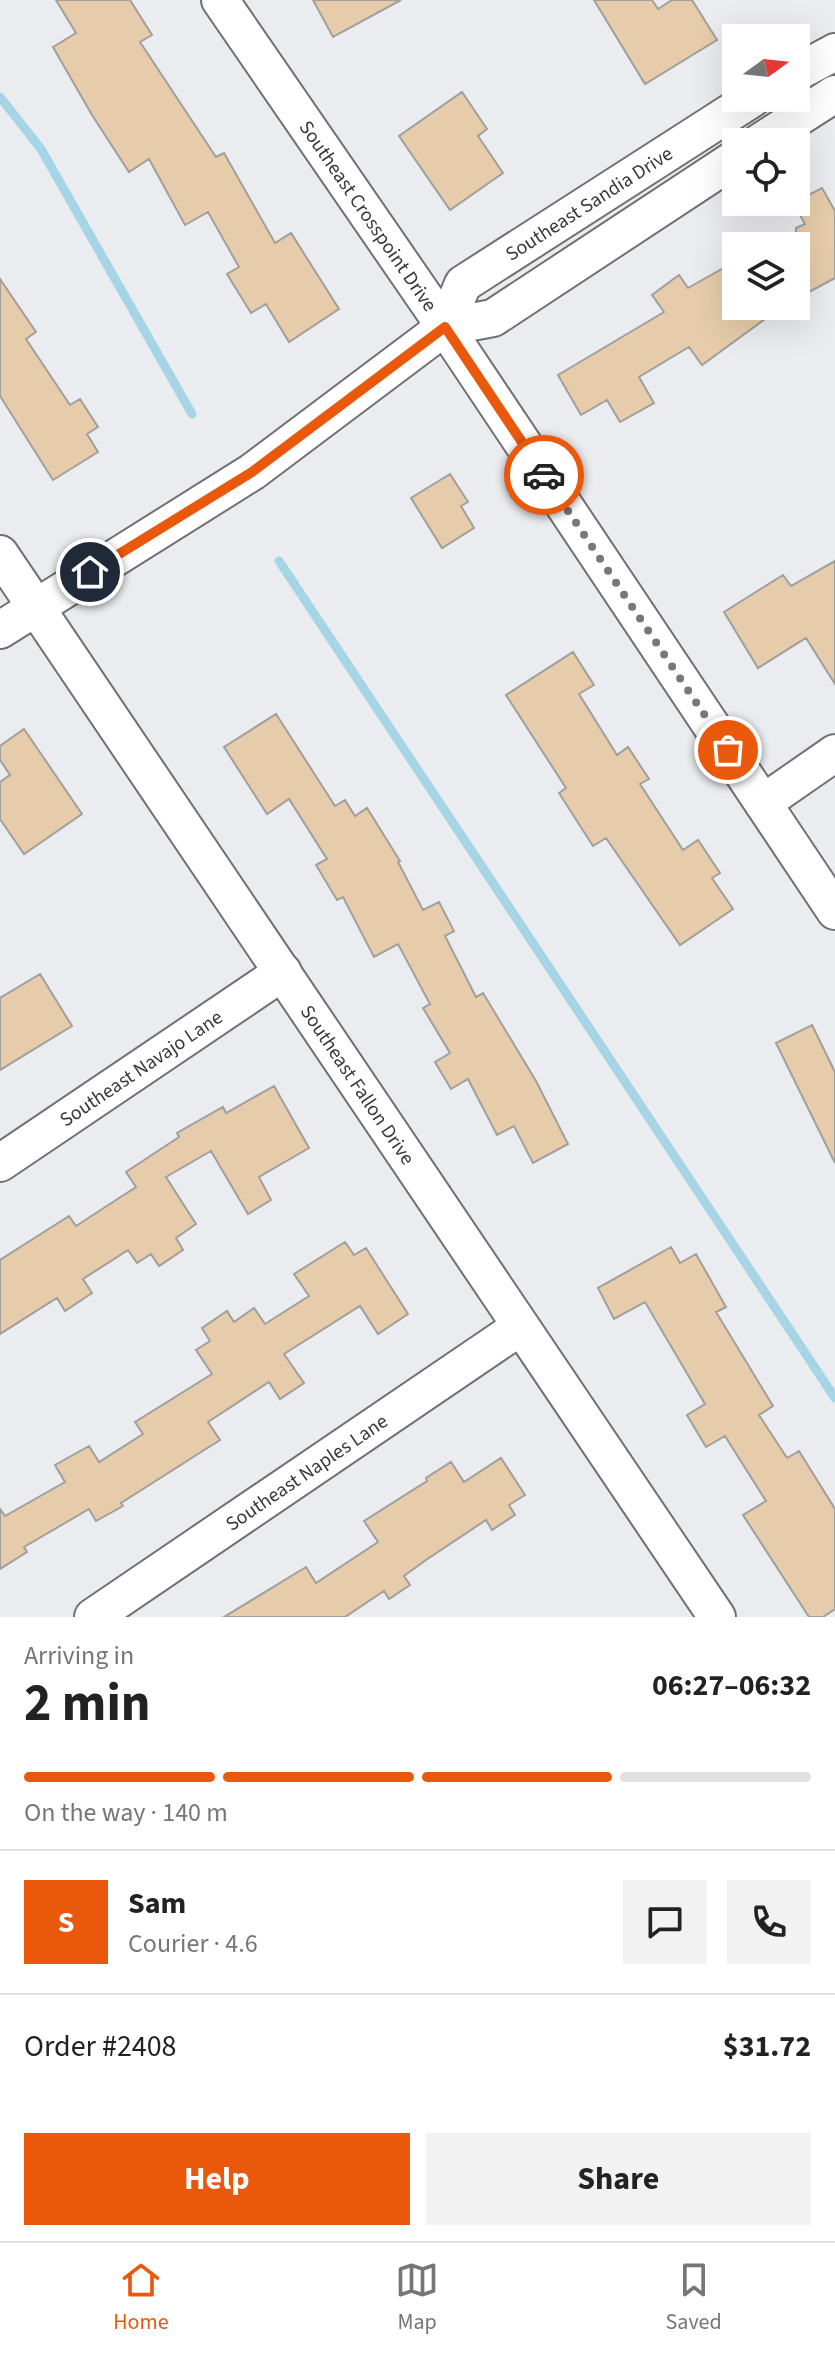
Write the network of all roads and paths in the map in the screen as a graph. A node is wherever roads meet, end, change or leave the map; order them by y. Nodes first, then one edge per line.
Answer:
1 (220, 0) edge
2 (835, 52) edge
3 (810, 65) edge
4 (835, 94) edge
5 (731, 112) edge
6 (782, 128) edge
7 (722, 167) edge
8 (445, 327) junction
9 (0, 554) edge
10 (37, 606) junction
11 (0, 630) edge
12 (835, 753) edge
13 (763, 803) junction
14 (835, 911) edge
15 (283, 972) junction
16 (0, 1163) edge
17 (520, 1327) junction
18 (93, 1617) edge
19 (717, 1617) edge

1 - 8 street, Southeast Crosspoint Drive
2 - 3 street
4 - 6 street
5 - 8 street, Southeast Sandia Drive
7 - 8 street, Southeast Sandia Drive
8 - 10 street, Southeast Sandia Drive
8 - 13 street, Southeast Crosspoint Drive
9 - 10 street, Southeast Fallon Drive
10 - 11 street, Southeast Sandia Drive
10 - 15 street, Southeast Fallon Drive
12 - 13 street
13 - 14 street, Southeast Crosspoint Drive
15 - 16 street, Southeast Navajo Lane
15 - 17 street, Southeast Fallon Drive
17 - 18 street, Southeast Naples Lane
17 - 19 street, Southeast Fallon Drive

